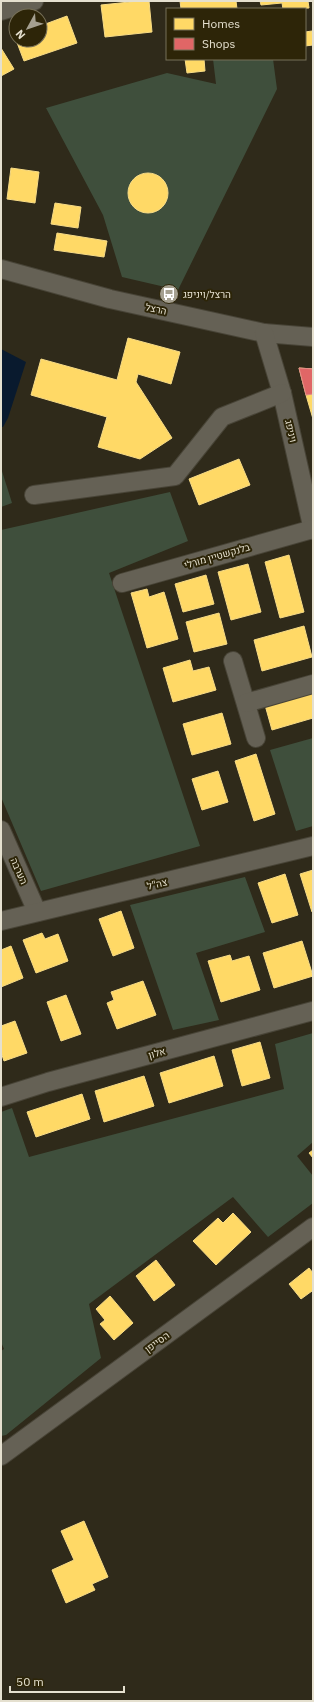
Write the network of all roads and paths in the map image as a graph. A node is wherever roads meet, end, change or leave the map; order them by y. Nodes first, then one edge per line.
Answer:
1 (34, 1) edge
2 (1, 12) edge
3 (1, 269) edge
4 (264, 333) junction
5 (313, 337) edge
6 (282, 393) junction
7 (34, 495) dead end
8 (313, 529) edge
9 (122, 583) dead end
10 (233, 661) dead end
11 (313, 684) edge
12 (246, 703) junction
13 (256, 738) dead end
14 (1, 830) edge
15 (313, 846) edge
16 (37, 912) junction
17 (1, 921) edge
18 (313, 1011) edge
19 (1, 1097) edge
20 (313, 1227) edge
21 (1, 1456) edge

1 - 2 street
3 - 4 street, הרצל
4 - 5 street, הרצל
4 - 6 street, ויניפג
6 - 7 street
6 - 8 street, ויניפג
8 - 9 street, בלנקשטיין מורלי
10 - 12 street
11 - 12 street
12 - 13 street
14 - 16 street, הערבה
15 - 16 street, צה"ל
16 - 17 street, צה"ל
18 - 19 street, אלון
20 - 21 street, הסייפן

